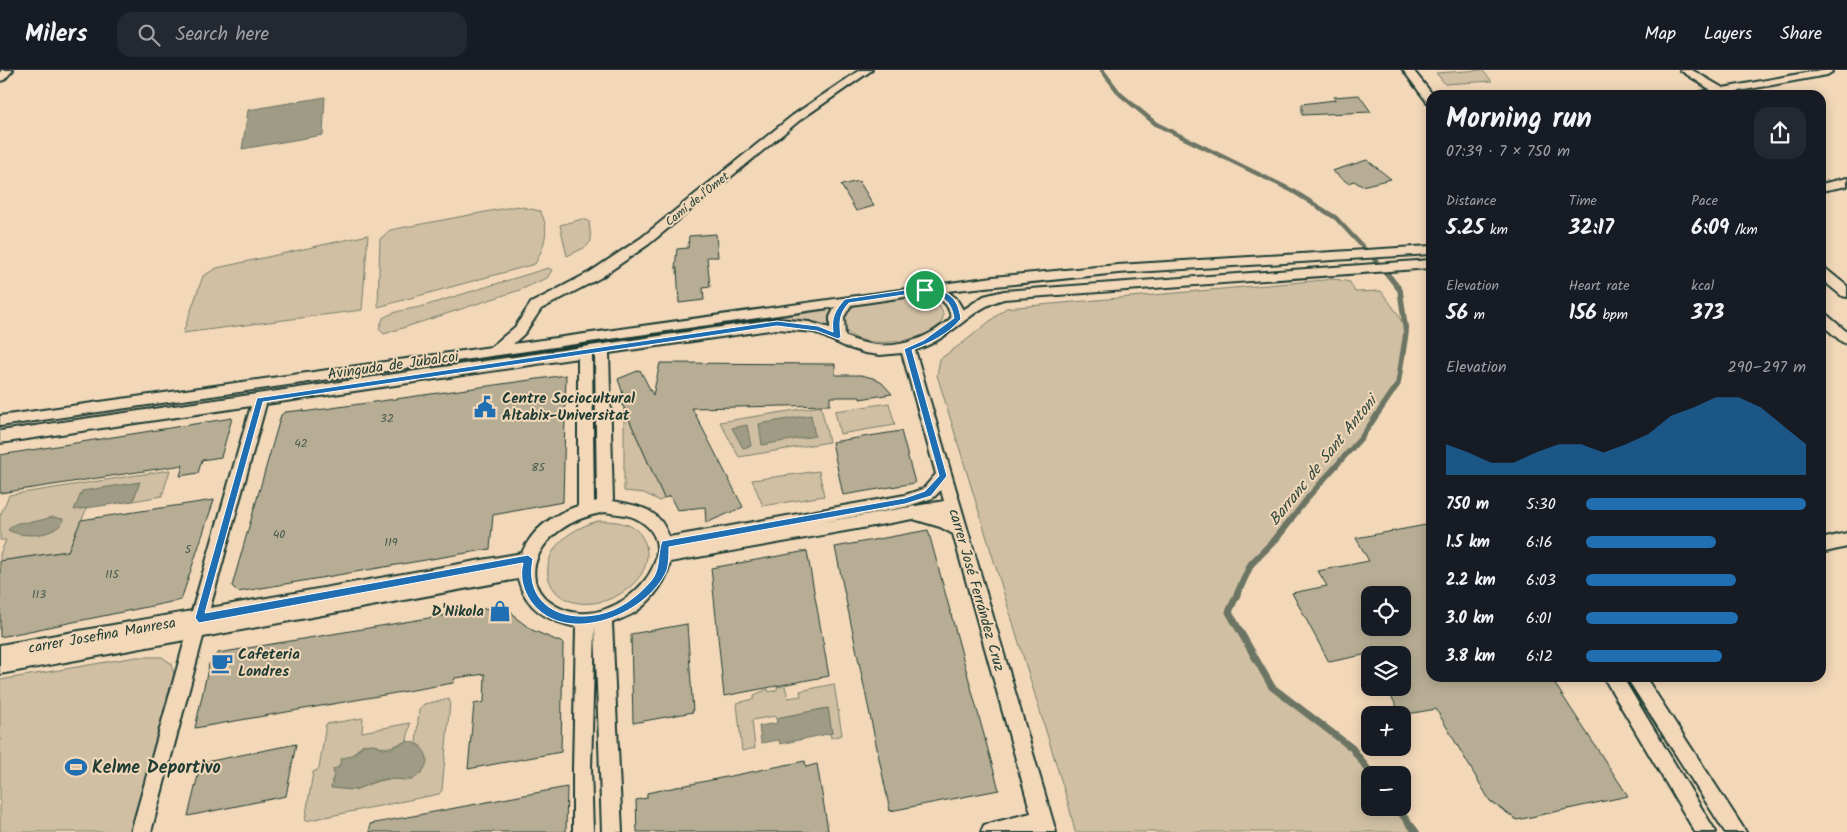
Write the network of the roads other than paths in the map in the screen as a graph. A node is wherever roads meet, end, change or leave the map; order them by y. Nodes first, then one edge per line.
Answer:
1 (8, 70) edge
2 (867, 70) edge
3 (1408, 70) edge
4 (1685, 70) edge
5 (1827, 72) dead end
6 (0, 78) edge
7 (1719, 90) joint
8 (1426, 93) edge
9 (1847, 182) edge
10 (1826, 187) edge
11 (1426, 250) edge
12 (1426, 264) edge
13 (1826, 276) edge
14 (925, 290) junction
15 (1847, 293) edge
16 (847, 301) junction
17 (958, 319) junction
18 (1826, 320) edge
19 (525, 323) junction
20 (838, 337) junction
21 (1847, 339) edge
22 (553, 342) junction
23 (602, 349) junction
24 (908, 349) junction
25 (496, 350) junction
26 (585, 352) junction
27 (260, 400) junction
28 (0, 421) edge
29 (0, 437) edge
30 (943, 476) junction
31 (605, 506) junction
32 (953, 506) junction
33 (586, 509) junction
34 (908, 514) junction
35 (960, 530) junction
36 (1847, 540) edge
37 (1826, 545) edge
38 (665, 550) junction
39 (527, 565) junction
40 (594, 619) junction
41 (198, 625) junction
42 (0, 653) edge
43 (0, 666) edge
44 (1615, 682) edge
45 (1639, 682) edge
46 (1045, 826) edge
47 (141, 832) edge
48 (584, 832) edge
49 (612, 832) edge
50 (991, 832) edge
51 (1706, 832) edge
52 (1736, 832) edge

1 - 6 street
2 - 19 street, Camí de l'Omet
3 - 8 street
4 - 7 street
5 - 7 street
9 - 10 street
11 - 14 street
12 - 17 street
13 - 15 street
14 - 16 street, Avinguda de Jubalcoi
14 - 17 street, Avinguda de Jubalcoi
16 - 20 street
16 - 22 street, Avinguda de Jubalcoi
17 - 24 street, Avinguda de Jubalcoi
18 - 21 street
19 - 22 street
19 - 25 street, Camí de l'Omet
20 - 23 street, Avinguda de Jubalcoi
20 - 24 street, Avinguda de Jubalcoi
22 - 25 street, Avinguda de Jubalcoi
23 - 26 street, Avinguda de Jubalcoi
23 - 31 street
24 - 30 street, carrer José Ferrández Cruz
25 - 28 street, Avinguda de Jubalcoi
26 - 27 street, Avinguda de Jubalcoi
26 - 33 street
27 - 29 street, Avinguda de Jubalcoi
27 - 41 street
30 - 32 street, carrer José Ferrández Cruz
30 - 38 street
31 - 33 street
31 - 38 street
32 - 34 street
32 - 35 street, carrer José Ferrández Cruz
33 - 39 street
34 - 35 street
34 - 38 street
35 - 46 street, carrer José Ferrández Cruz
36 - 37 street
38 - 40 street
39 - 40 street
39 - 41 street, carrer Josefina Manresa
40 - 48 street
40 - 49 street
41 - 42 street, carrer Josefina Manresa
41 - 43 street, carrer Josefina Manresa
41 - 47 street
44 - 51 street
45 - 52 street
46 - 50 street

